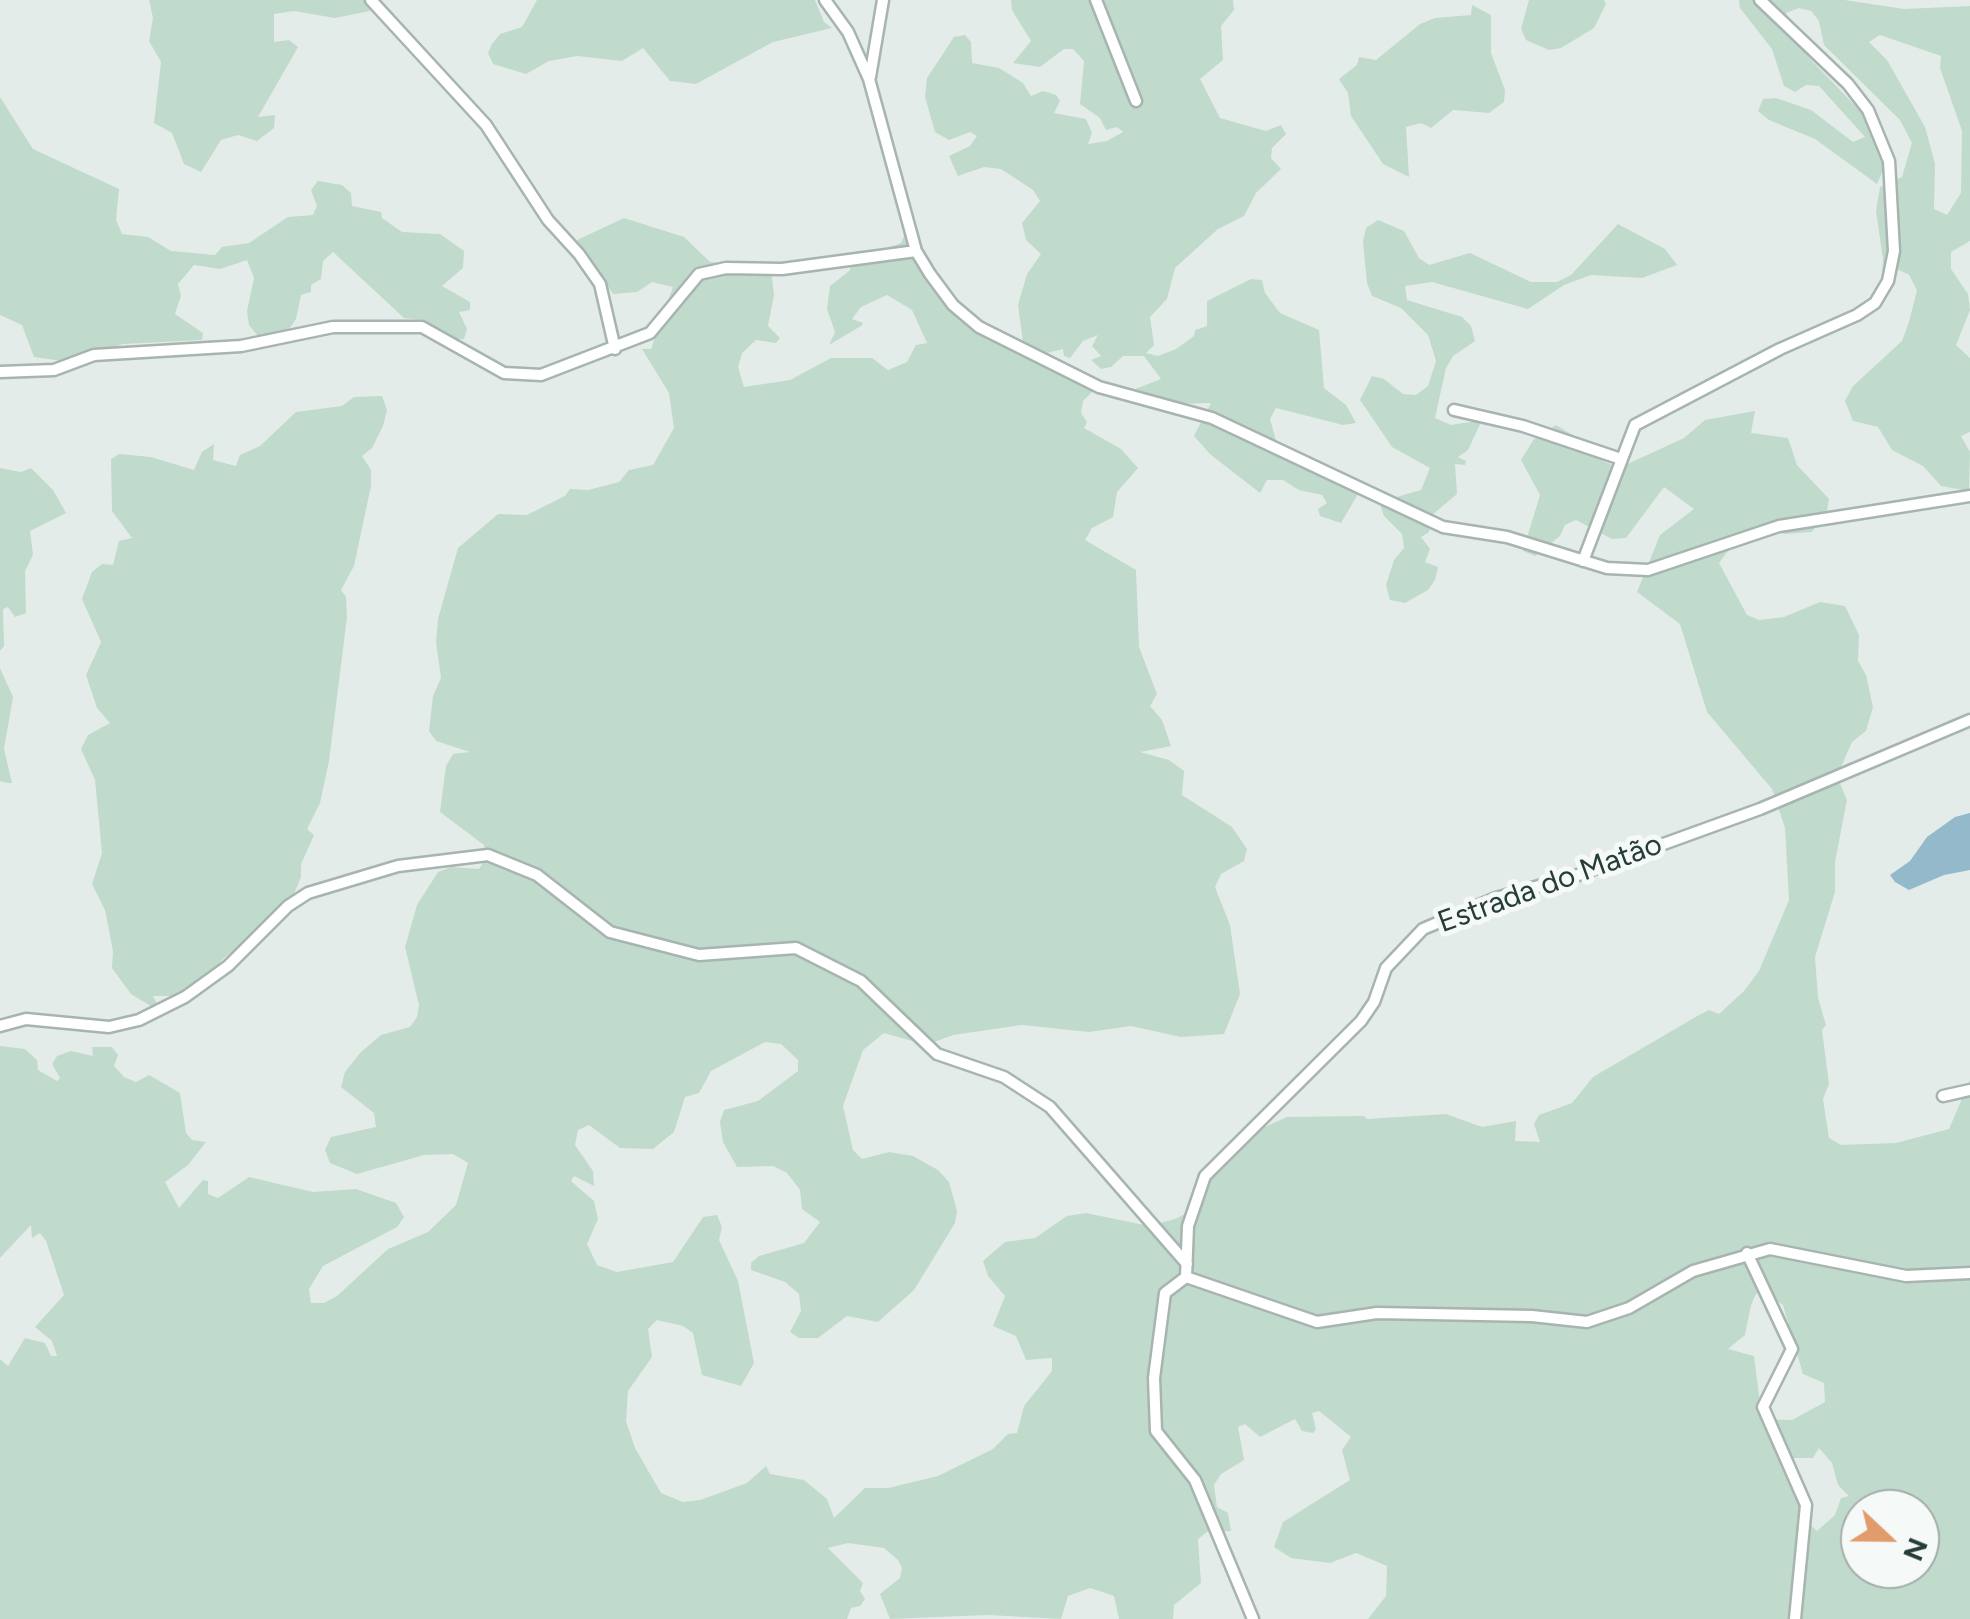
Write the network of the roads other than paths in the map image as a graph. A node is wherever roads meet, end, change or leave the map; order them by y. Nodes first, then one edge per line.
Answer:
1 (371, 0) edge
2 (825, 0) edge
3 (884, 0) edge
4 (1096, 0) edge
5 (1760, 0) edge
6 (870, 79) junction
7 (1136, 101) dead end
8 (916, 251) junction
9 (615, 349) junction
10 (0, 372) edge
11 (1454, 410) dead end
12 (1622, 459) junction
13 (1970, 496) edge
14 (1583, 562) junction
15 (1970, 720) edge
16 (0, 1026) edge
17 (1970, 1090) edge
18 (1944, 1096) dead end
19 (1747, 1253) junction
20 (1186, 1270) junction
21 (1970, 1272) edge
22 (1253, 1619) edge
23 (1795, 1619) edge

1 - 9 street
2 - 6 street
3 - 6 street
4 - 7 street
5 - 12 street
6 - 8 street
8 - 9 street
8 - 14 street
9 - 10 street
11 - 12 street
12 - 14 street
13 - 14 street
15 - 20 street, Estrada do Matão
16 - 20 street
17 - 18 street
19 - 20 street
19 - 21 street
19 - 23 street
20 - 22 street

